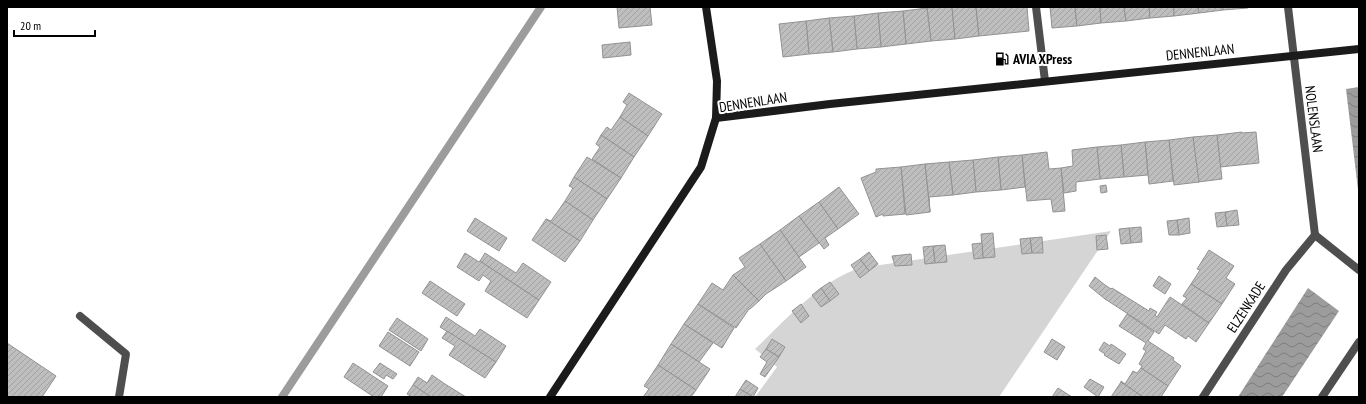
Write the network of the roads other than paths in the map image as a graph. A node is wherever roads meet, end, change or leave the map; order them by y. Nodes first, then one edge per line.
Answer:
1 (706, 7) edge
2 (1036, 7) edge
3 (1288, 7) edge
4 (1359, 48) edge
5 (1292, 55) junction
6 (1044, 81) junction
7 (716, 118) junction
8 (1315, 235) junction
9 (1359, 270) edge
10 (80, 316) dead end
11 (1359, 342) edge
12 (119, 397) edge
13 (550, 397) edge
14 (1202, 397) edge
15 (1322, 397) edge

1 - 7 main road
2 - 6 street
3 - 5 street, NOLENSLAAN
4 - 5 main road, DENNENLAAN
5 - 6 main road, DENNENLAAN
5 - 8 street, NOLENSLAAN
6 - 7 main road, DENNENLAAN
7 - 13 main road, DENNENLAAN
8 - 9 street
8 - 14 street, ELZENKADE
10 - 12 street
11 - 15 street

